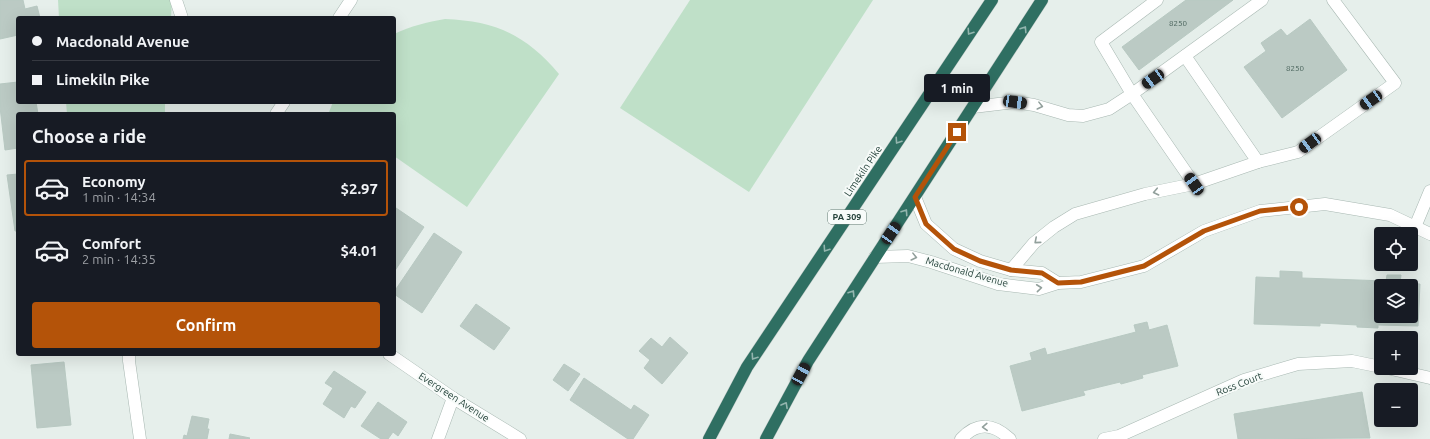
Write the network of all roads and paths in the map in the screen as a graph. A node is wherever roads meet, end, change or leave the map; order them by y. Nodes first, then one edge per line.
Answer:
1 (176, 0) edge
2 (351, 0) edge
3 (992, 0) edge
4 (1042, 0) edge
5 (1157, 0) edge
6 (1262, 0) edge
7 (1333, 0) edge
8 (181, 16) edge
9 (340, 16) edge
10 (1185, 56) junction
11 (1132, 94) junction
12 (973, 107) junction
13 (1258, 162) junction
14 (1194, 184) junction
15 (1430, 191) edge
16 (915, 197) junction
17 (1415, 227) joint
18 (1418, 228) edge
19 (1430, 234) edge
20 (875, 256) junction
21 (1011, 270) junction
22 (1058, 283) junction
23 (392, 356) edge
24 (129, 358) edge
25 (1374, 366) edge
26 (1417, 375) edge
27 (1430, 378) edge
28 (453, 398) junction
29 (140, 439) edge
30 (438, 439) edge
31 (520, 439) edge
32 (709, 439) edge
33 (766, 439) edge
34 (961, 439) edge
35 (1010, 439) edge
36 (1104, 439) edge

1 - 8 street
2 - 9 street
3 -> 32 highway, Limekiln Pike / PA 309
12 -> 4 highway
5 - 11 street
6 - 10 street
7 - 13 street
10 - 11 street
10 - 13 street
12 -> 11 street
11 - 14 street
12 - 16 highway
13 - 14 street
14 -> 21 street
15 - 17 street
20 -> 16 highway
16 - 21 street, Macdonald Avenue
17 - 22 street, Macdonald Avenue
18 - 19 street, Macdonald Avenue
20 -> 22 street, Macdonald Avenue
33 -> 20 highway
21 - 22 street, Macdonald Avenue
23 - 28 street, Evergreen Avenue
24 - 29 street
25 - 36 street, Ross Court
26 - 27 street
28 - 30 street
28 - 31 street, Evergreen Avenue
35 -> 34 street

